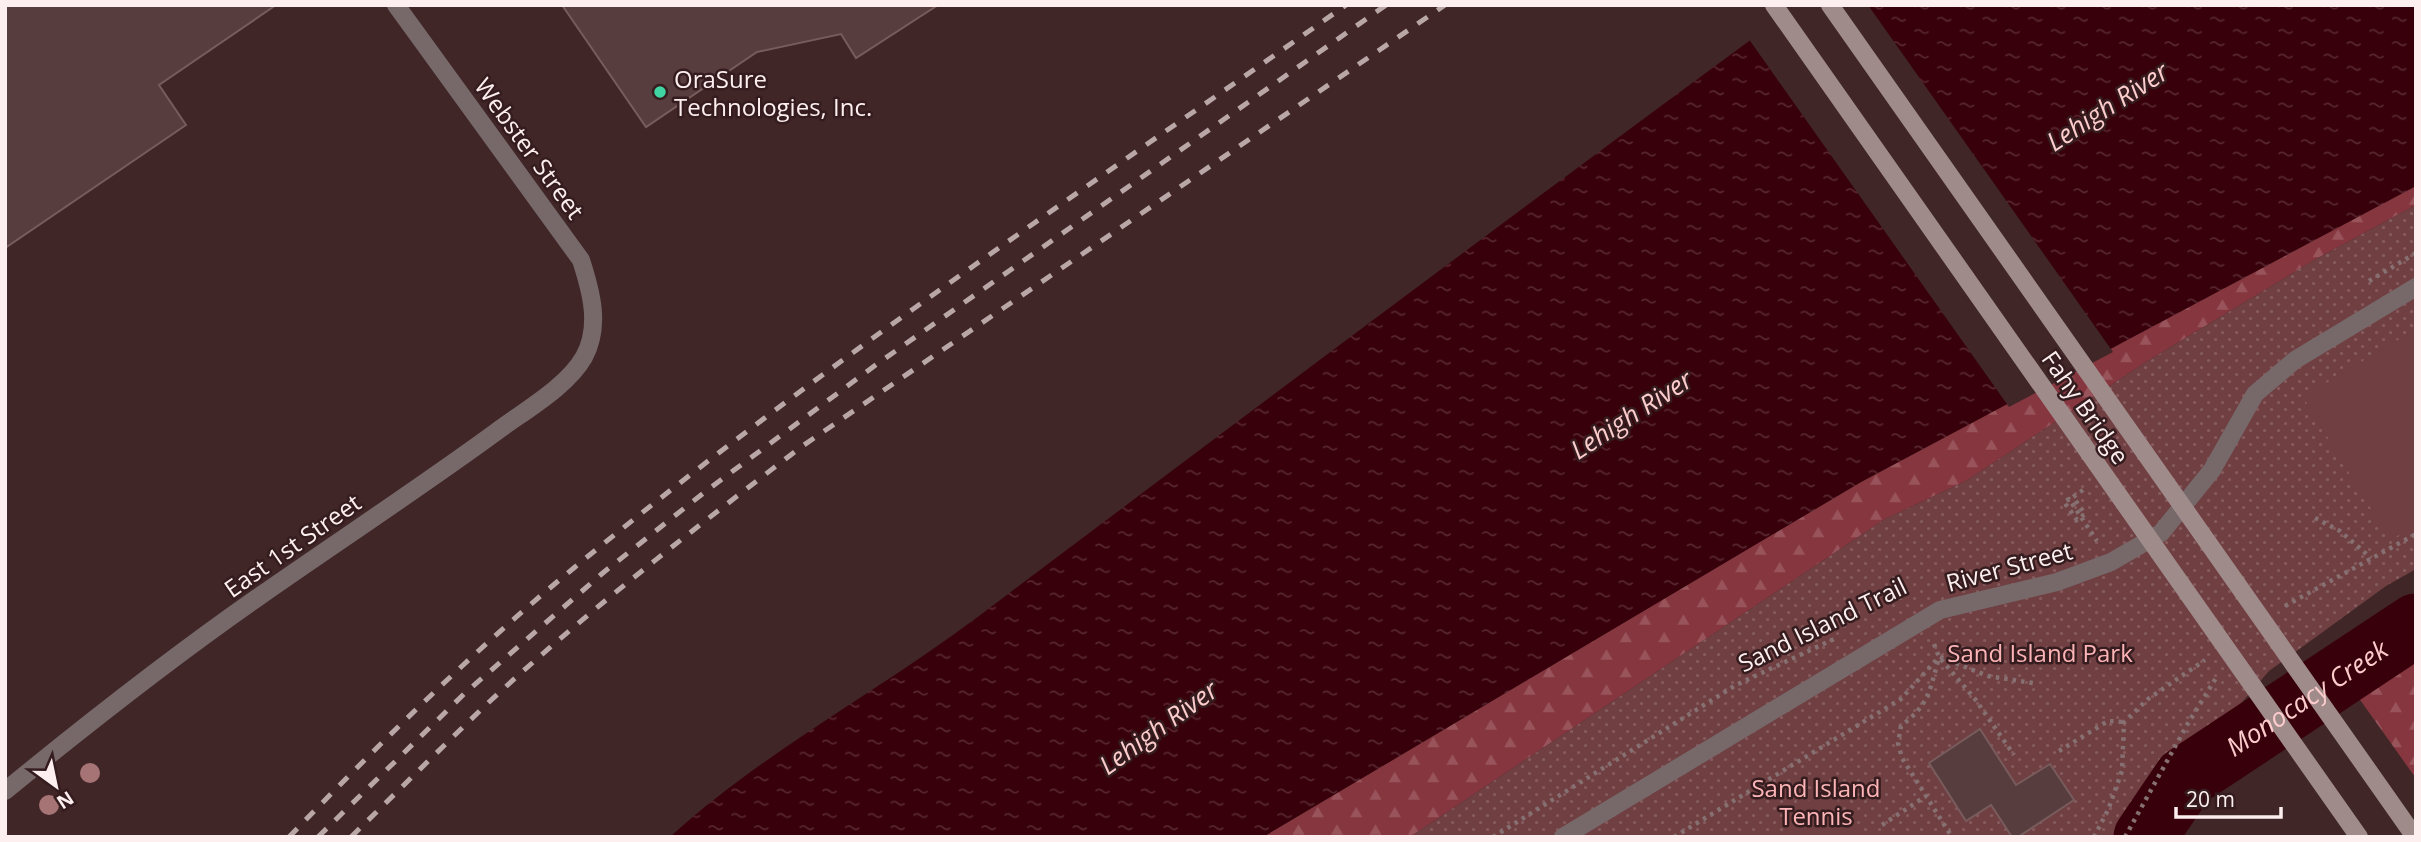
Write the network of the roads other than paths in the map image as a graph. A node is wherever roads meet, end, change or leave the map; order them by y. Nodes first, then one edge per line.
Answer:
1 (396, 5) edge
2 (1774, 5) edge
3 (1830, 5) edge
4 (2416, 287) edge
5 (593, 332) joint
6 (5, 790) edge
7 (1563, 837) edge
8 (2359, 837) edge
9 (2415, 837) edge

1 - 5 street, Webster Street
2 - 8 main road, Fahy Bridge
3 - 9 main road, Fahy Bridge
4 - 7 street, River Street
5 - 6 street, East 1st Street

